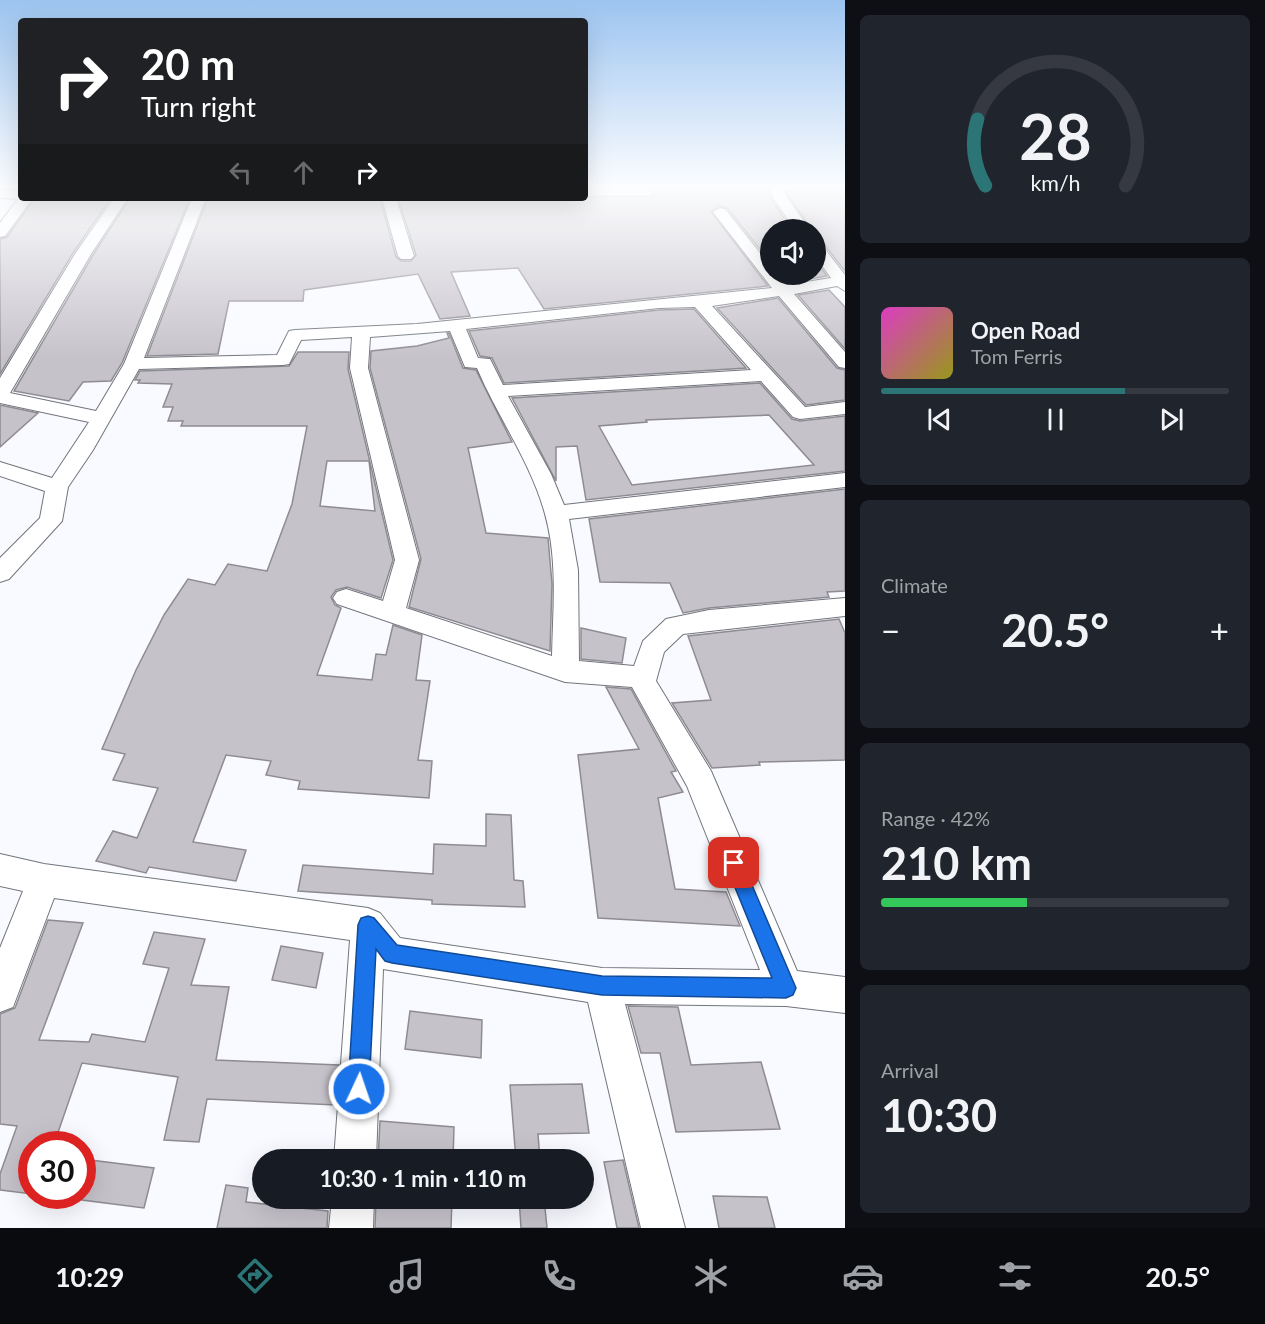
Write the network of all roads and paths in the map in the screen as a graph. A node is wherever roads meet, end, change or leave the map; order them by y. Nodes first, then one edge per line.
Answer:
1 (90, 244) edge
2 (181, 244) edge
3 (402, 244) edge
4 (743, 244) edge
5 (405, 256) dead end
6 (826, 260) edge
7 (843, 283) edge
8 (783, 290) junction
9 (701, 304) junction
10 (456, 324) junction
11 (361, 333) junction
12 (845, 363) edge
13 (133, 364) junction
14 (766, 375) junction
15 (495, 391) junction
16 (0, 395) edge
17 (845, 408) edge
18 (100, 418) junction
19 (0, 470) edge
20 (845, 480) edge
21 (57, 487) junction
22 (556, 513) junction
23 (0, 573) edge
24 (346, 598) dead end
25 (845, 607) edge
26 (392, 611) junction
27 (566, 671) junction
28 (640, 677) junction
29 (0, 870) edge
30 (44, 880) junction
31 (368, 925) junction
32 (602, 986) junction
33 (786, 988) junction
34 (0, 994) edge
35 (845, 995) edge
36 (356, 1149) edge
37 (352, 1209) edge
38 (351, 1228) edge
39 (663, 1228) edge

1 - 16 street
2 - 13 street
3 - 5 street
4 - 8 street
6 - 7 street
7 - 8 street
8 - 9 street
8 - 12 street
9 - 10 street
9 - 14 street
10 - 11 street
10 - 15 street
11 - 13 street
11 - 26 street
13 - 18 street
14 - 15 street
14 - 17 street
15 - 22 street
16 - 18 street
18 - 21 street
19 - 21 street
20 - 22 street
21 - 23 street
22 - 27 street
24 - 26 street
25 - 28 street
26 - 27 street
27 - 28 street
28 - 33 street
29 - 30 street
30 - 31 street
30 - 34 street
31 - 32 street
31 - 36 street
32 - 33 street
32 - 39 street
33 - 35 street
37 - 38 street

